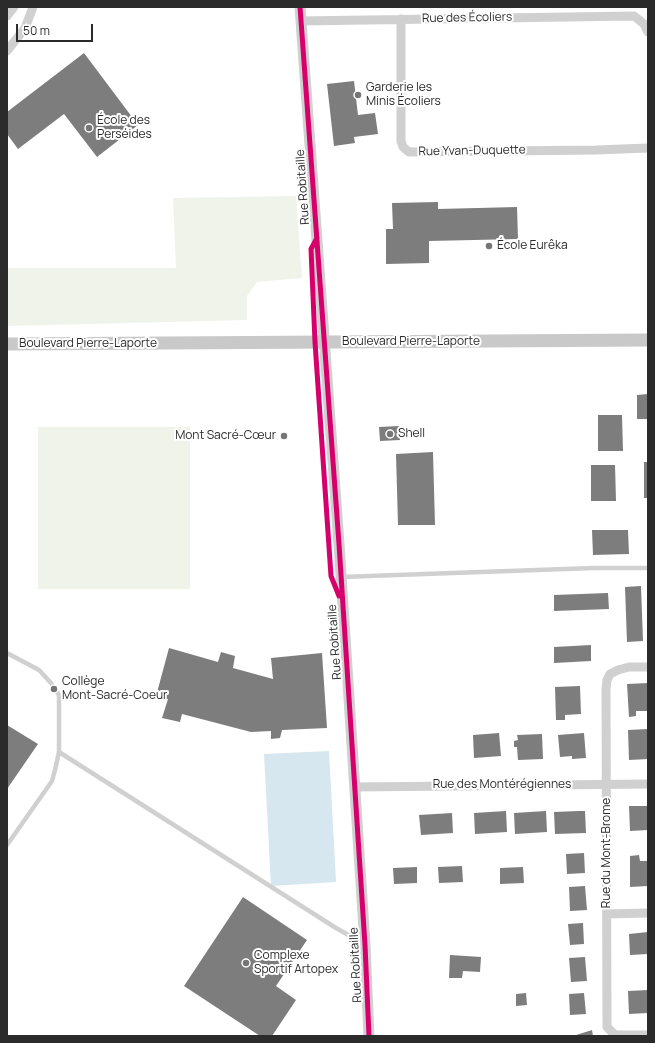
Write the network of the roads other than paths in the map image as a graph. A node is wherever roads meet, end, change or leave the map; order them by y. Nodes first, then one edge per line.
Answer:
1 (14, 7) edge
2 (33, 7) edge
3 (300, 7) edge
4 (7, 16) edge
5 (401, 19) junction
6 (301, 21) junction
7 (648, 32) edge
8 (7, 51) edge
9 (648, 148) edge
10 (648, 340) edge
11 (325, 342) junction
12 (7, 344) edge
13 (648, 568) edge
14 (341, 576) junction
15 (7, 653) edge
16 (648, 667) edge
17 (59, 752) junction
18 (607, 784) junction
19 (648, 784) edge
20 (355, 787) junction
21 (7, 845) edge
22 (648, 913) edge
23 (607, 914) junction
24 (365, 944) junction
25 (648, 1035) edge
26 (369, 1036) edge

1 - 4 street
2 - 8 street
3 - 6 street, Rue Robitaille
5 - 6 street, Rue des Écoliers
5 - 7 street, Rue des Écoliers
5 - 9 street, Rue Yvan-Duquette
6 - 11 street, Rue Robitaille
10 - 11 main road, Boulevard Pierre-Laporte
11 - 12 main road, Boulevard Pierre-Laporte
11 - 14 street, Rue Robitaille
13 - 14 lane
14 - 20 street, Rue Robitaille
15 - 17 lane
16 - 18 street, Rue du Mont-Brome
17 - 21 lane
17 - 24 lane
18 - 19 street, Rue des Montérégiennes
18 - 20 street, Rue des Montérégiennes
18 - 23 street, Rue du Mont-Brome
20 - 24 street, Rue Robitaille
22 - 23 street
23 - 25 street, Rue du Mont-Brome
24 - 26 street, Rue Robitaille

